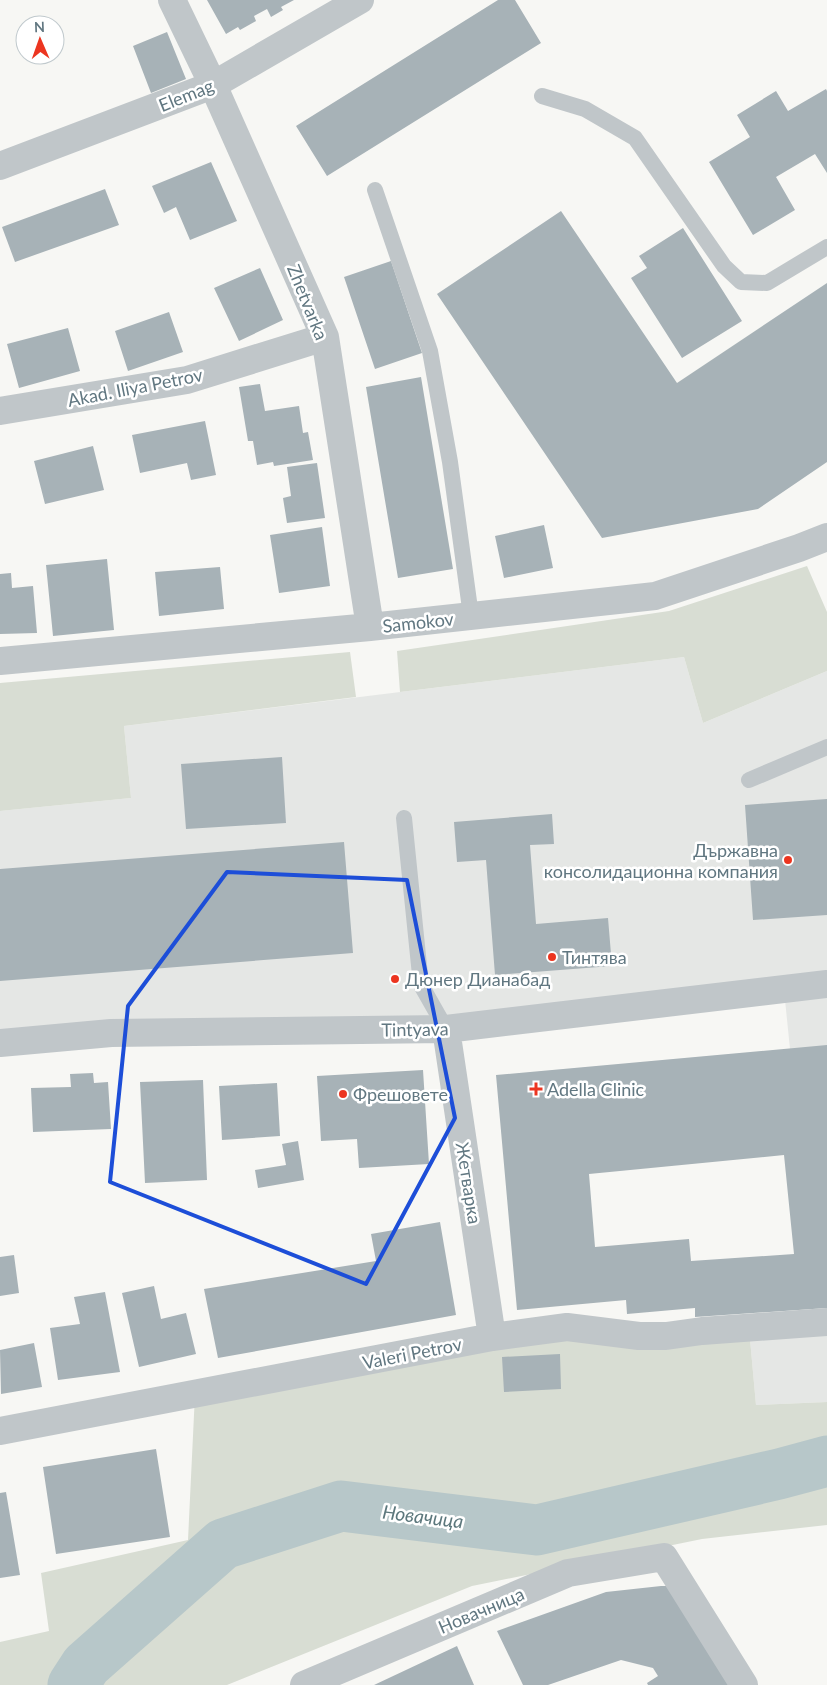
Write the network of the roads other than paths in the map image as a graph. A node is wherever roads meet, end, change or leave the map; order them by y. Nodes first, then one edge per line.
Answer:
1 (172, 0) edge
2 (360, 0) edge
3 (213, 85) junction
4 (542, 96) dead end
5 (0, 166) edge
6 (375, 190) dead end
7 (827, 247) edge
8 (325, 337) junction
9 (0, 411) edge
10 (827, 537) edge
11 (471, 616) junction
12 (370, 627) junction
13 (0, 661) edge
14 (827, 747) edge
15 (749, 780) dead end
16 (404, 818) dead end
17 (827, 984) edge
18 (446, 1029) junction
19 (0, 1043) edge
20 (827, 1322) edge
21 (492, 1337) junction
22 (0, 1430) edge
23 (304, 1685) edge
24 (744, 1685) edge

1 - 3 street, Zhetvarka
2 - 3 street, Elemag
3 - 5 street, Elemag
3 - 8 street, Zhetvarka
4 - 7 lane
6 - 11 lane
8 - 9 street, Akad. Iliya Petrov
8 - 12 street, Zhetvarka
10 - 11 street, Samokov
11 - 12 street, Samokov
12 - 13 street, Samokov
14 - 15 lane
16 - 18 lane
17 - 18 street, Tintyava
18 - 19 street, Tintyava
18 - 21 street, Жетварка
20 - 21 street, Valeri Petrov
21 - 22 street, Valeri Petrov
23 - 24 street, Новачница

